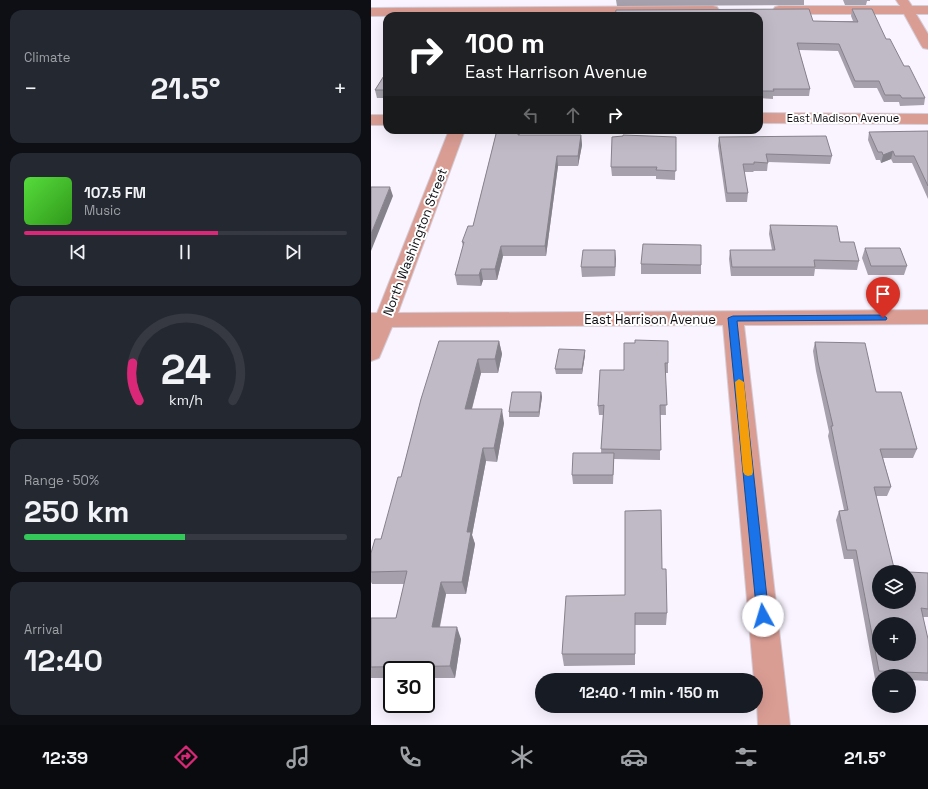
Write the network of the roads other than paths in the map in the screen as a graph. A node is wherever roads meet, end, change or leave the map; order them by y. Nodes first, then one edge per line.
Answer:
1 (905, 5) edge
2 (501, 9) edge
3 (725, 10) edge
4 (765, 10) edge
5 (928, 10) edge
6 (371, 12) edge
7 (928, 45) edge
8 (763, 118) edge
9 (928, 118) edge
10 (371, 120) edge
11 (383, 120) edge
12 (456, 134) edge
13 (733, 318) junction
14 (928, 318) edge
15 (378, 320) edge
16 (371, 353) edge
17 (774, 725) edge

1 - 4 street
1 - 5 street
1 - 7 street
2 - 3 street
2 - 6 street
8 - 9 street, East Madison Avenue
10 - 11 street
12 - 15 street, North Washington Street
13 - 14 street, East Harrison Avenue
13 - 15 street, East Harrison Avenue
13 - 17 street
15 - 16 street, North Washington Street

